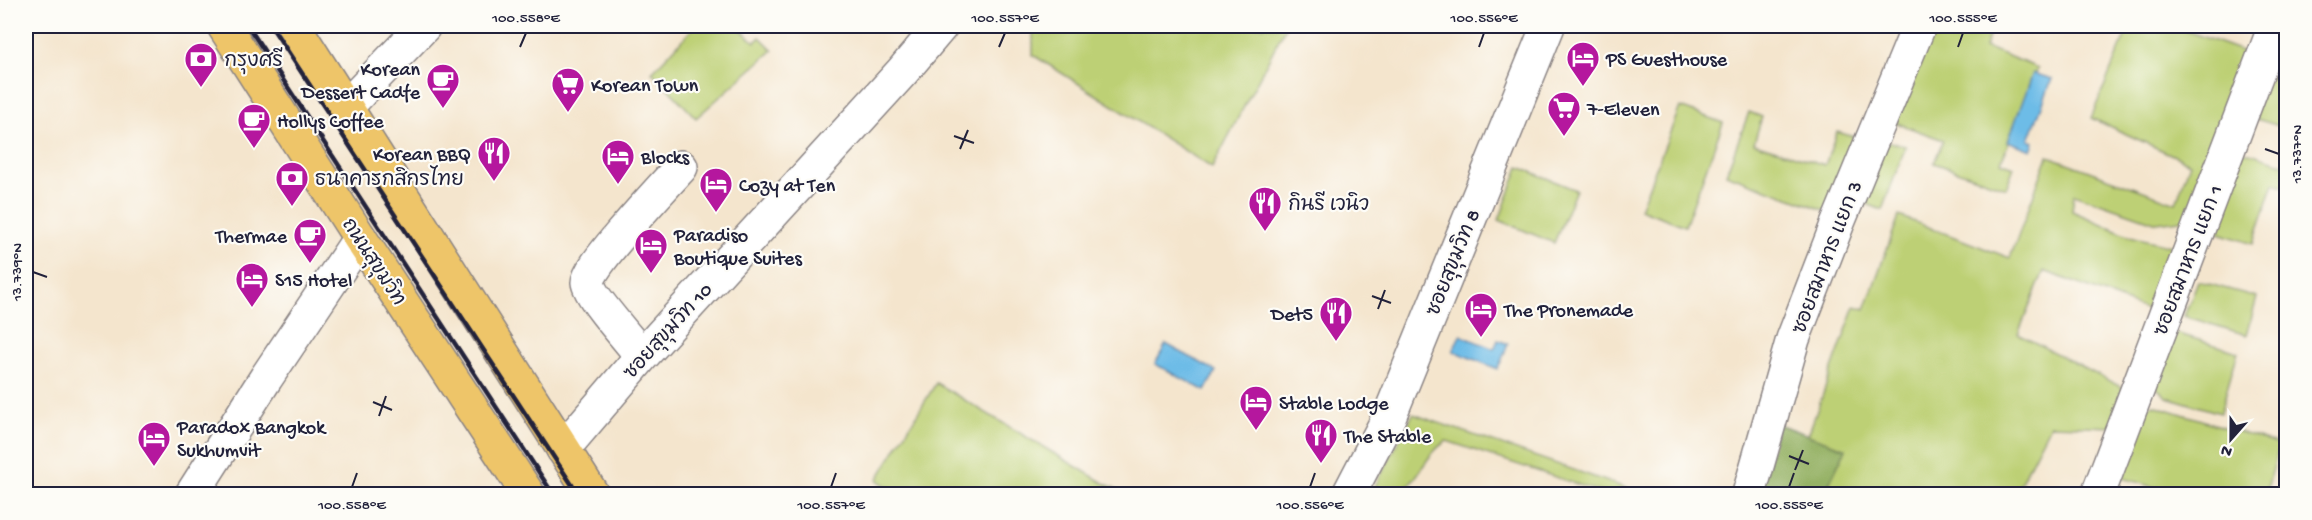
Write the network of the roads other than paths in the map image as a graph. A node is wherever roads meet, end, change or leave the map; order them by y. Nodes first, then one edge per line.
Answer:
1 (224, 26) edge
2 (294, 26) edge
3 (424, 26) edge
4 (941, 26) edge
5 (1548, 26) edge
6 (1919, 26) edge
7 (2275, 26) edge
8 (346, 106) junction
9 (681, 167) dead end
10 (360, 238) junction
11 (642, 356) junction
12 (563, 449) junction
13 (192, 495) edge
14 (528, 495) edge
15 (592, 495) edge
16 (1348, 495) edge
17 (1749, 495) edge
18 (2098, 495) edge

1 - 10 main road, ถนนสุขุมวิท
2 - 8 main road
3 - 8 street
4 - 11 street, ซอยสุขุมวิท 10
5 - 16 street, ซอยสุขุมวิท 8
6 - 17 street, ซอยสมาหาร แยก 3
7 - 18 street, ซอยสมาหาร แยก 1
8 - 12 main road
9 - 11 street
10 - 13 street
10 - 14 main road, ถนนสุขุมวิท
11 - 12 street, ซอยสุขุมวิท 10
12 - 15 main road

